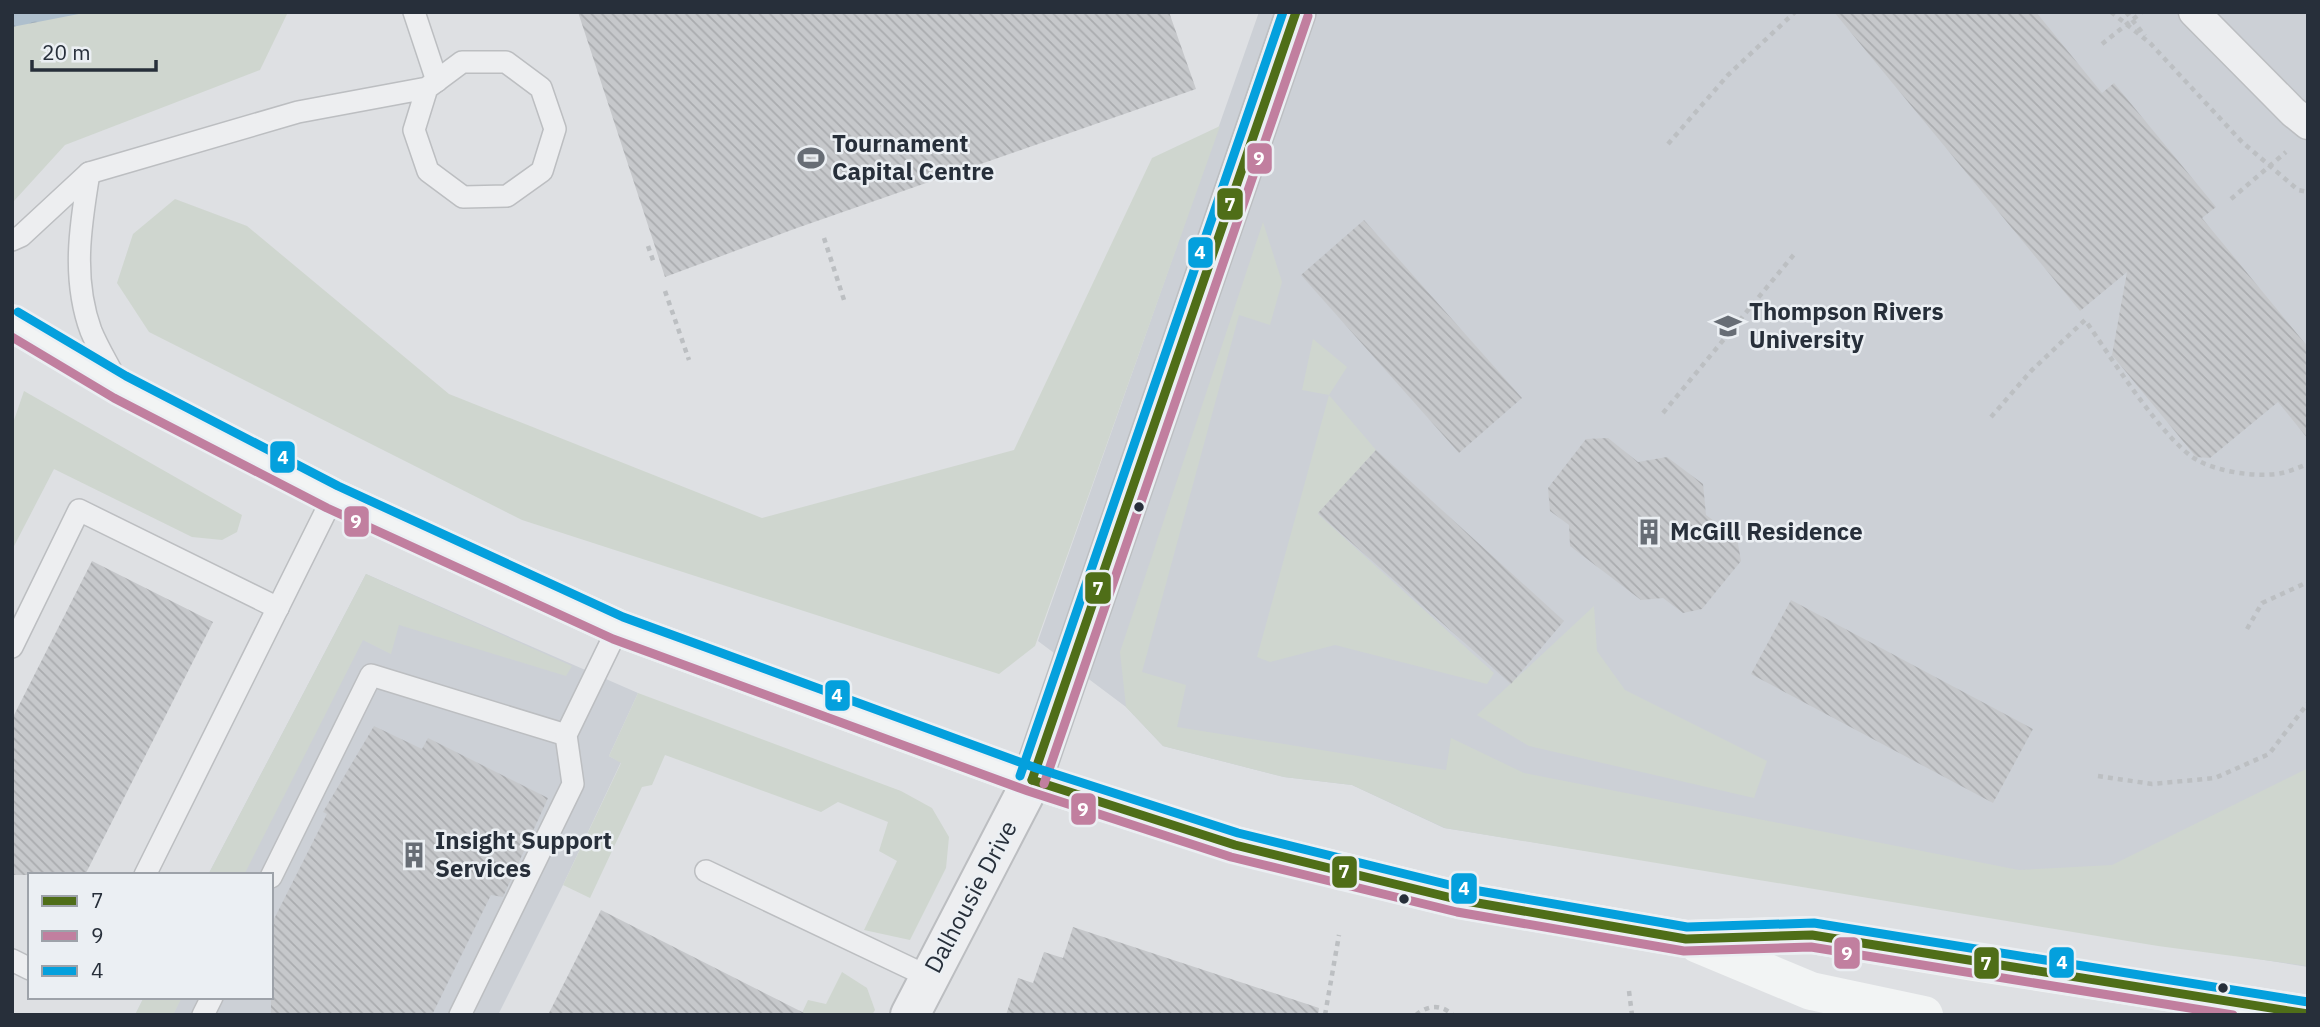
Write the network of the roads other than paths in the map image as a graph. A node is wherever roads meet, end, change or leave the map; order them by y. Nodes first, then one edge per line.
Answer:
1 (414, 12) edge
2 (1296, 12) edge
3 (2194, 12) edge
4 (432, 85) junction
5 (2308, 124) edge
6 (89, 173) junction
7 (12, 240) edge
8 (13, 323) edge
9 (120, 387) junction
10 (333, 497) junction
11 (278, 608) junction
12 (618, 628) junction
13 (12, 647) edge
14 (566, 735) junction
15 (1032, 780) junction
16 (706, 871) dead end
17 (146, 873) edge
18 (273, 873) edge
19 (1686, 939) junction
20 (12, 960) edge
21 (28, 968) edge
22 (211, 999) edge
23 (917, 1004) edge
24 (2308, 1014) edge
25 (203, 1015) edge
26 (460, 1015) edge
27 (1924, 1015) edge

1 - 4 lane
2 - 15 street, Dalhousie Drive
3 - 5 street
4 - 4 lane
4 - 6 lane
6 - 7 lane
6 - 9 lane
8 - 9 main road
9 - 10 main road
10 - 11 lane
10 - 12 main road
11 - 13 lane
11 - 17 lane
12 - 14 lane
12 - 15 main road
14 - 18 lane
14 - 26 lane
15 - 19 main road
15 - 23 street, Dalhousie Drive
16 - 23 lane
19 - 24 main road
19 - 27 main road
20 - 21 lane
22 - 25 lane

